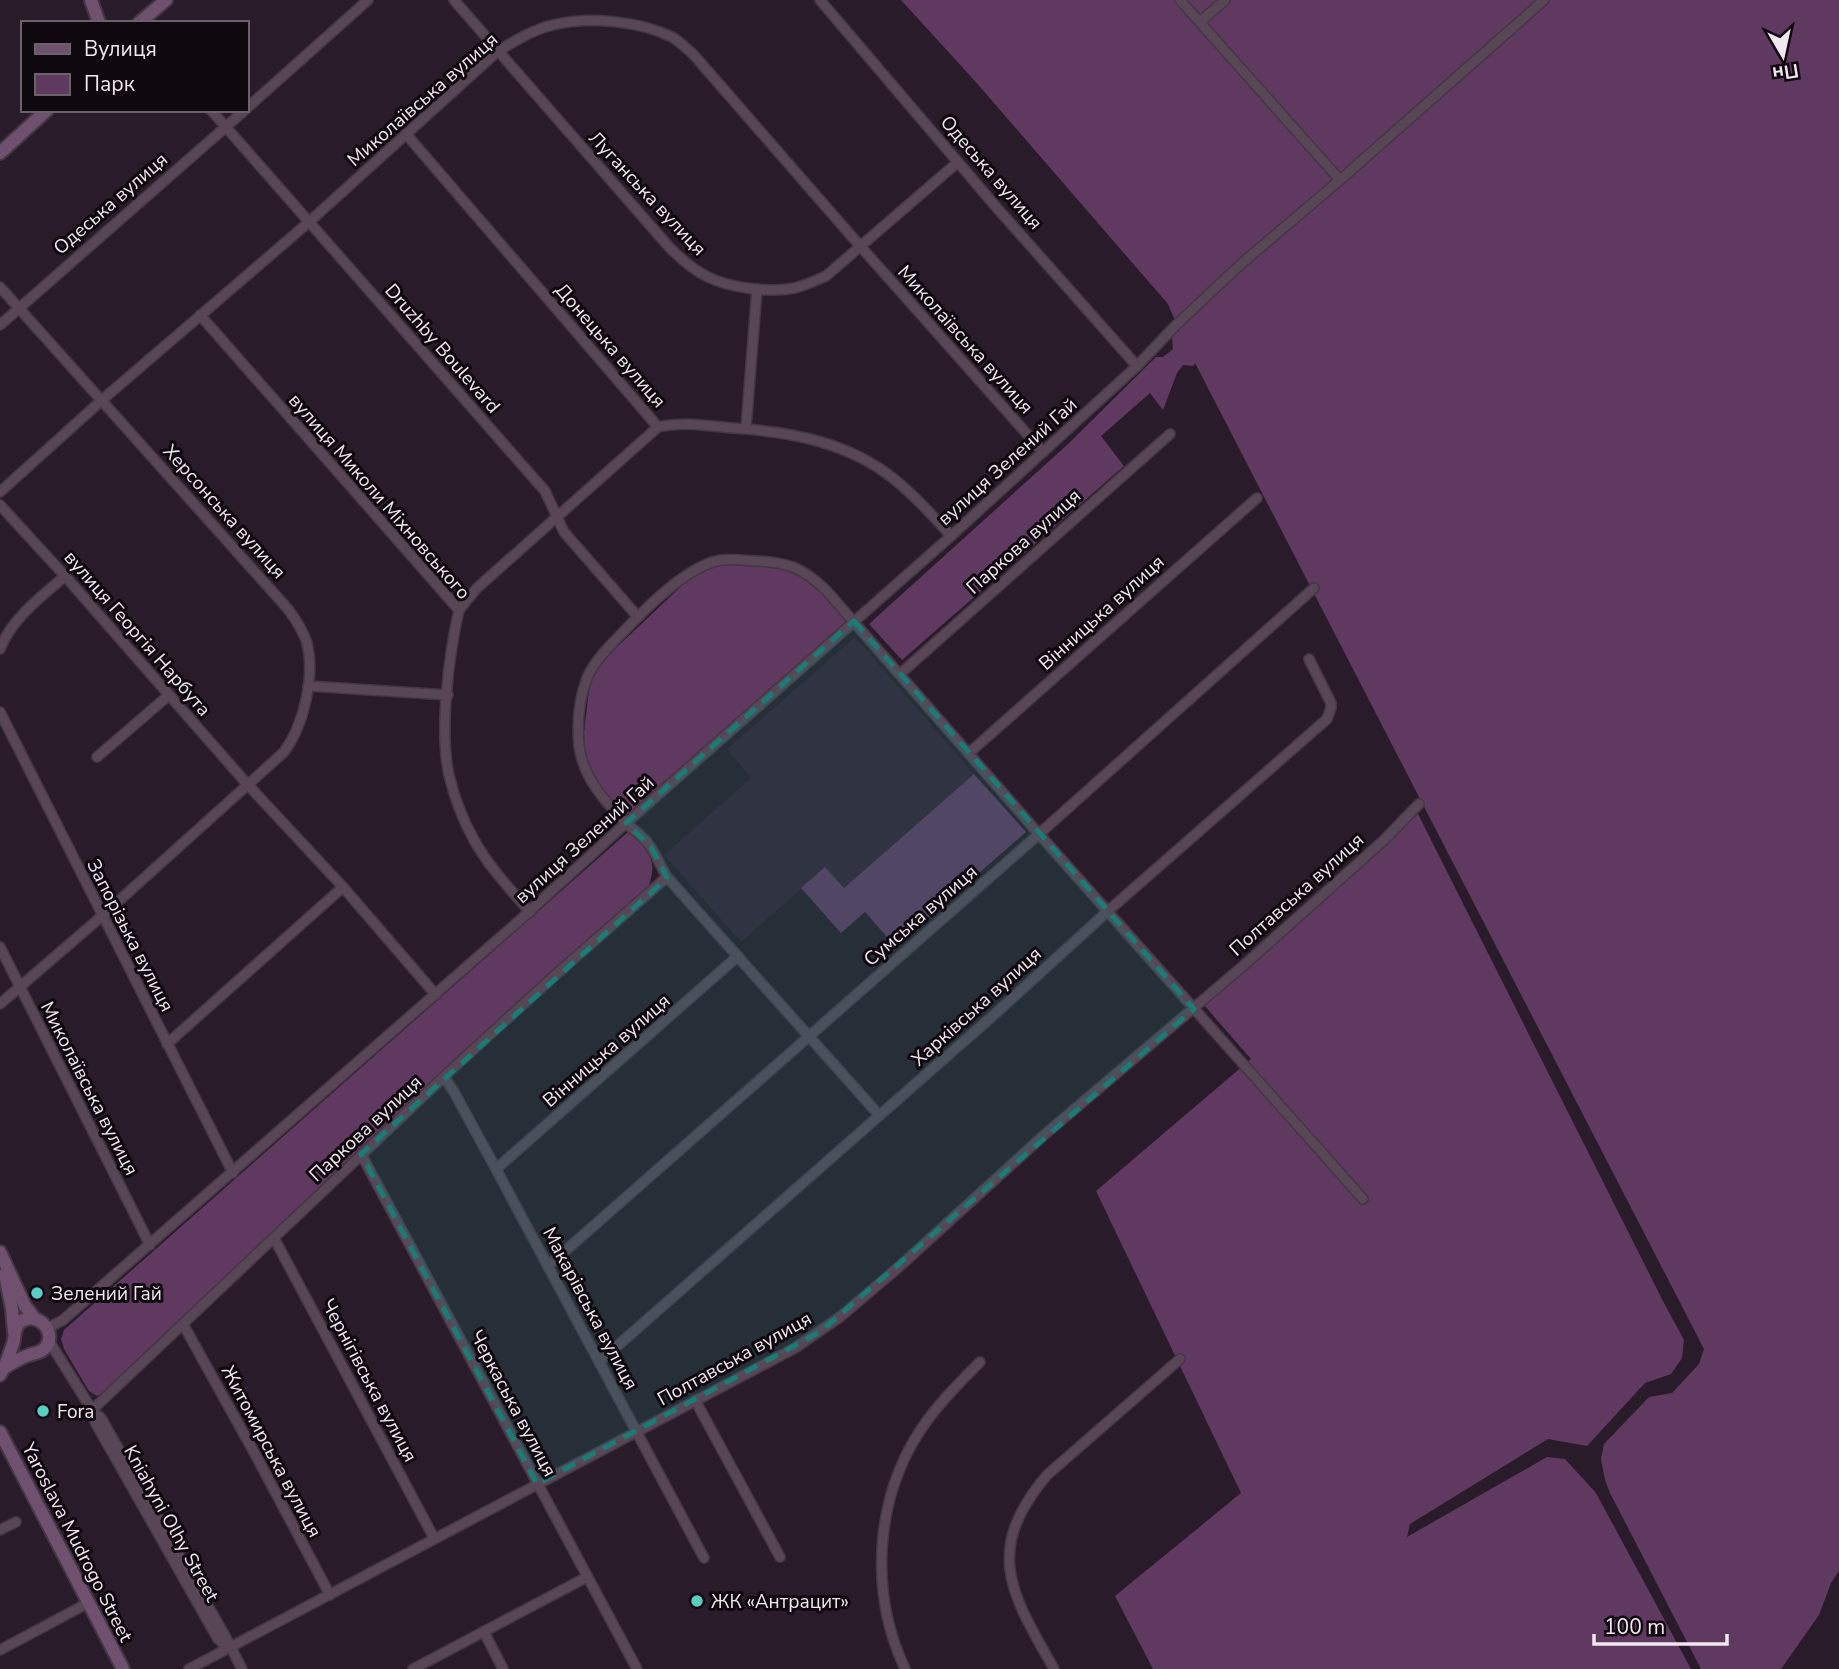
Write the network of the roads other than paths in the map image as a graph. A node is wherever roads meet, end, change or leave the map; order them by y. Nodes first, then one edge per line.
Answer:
1 (91, 0) edge
2 (166, 0) edge
3 (368, 0) edge
4 (453, 0) edge
5 (820, 0) edge
6 (1181, 0) edge
7 (1225, 0) edge
8 (1544, 0) edge
9 (98, 21) edge
10 (141, 21) edge
11 (1200, 22) junction
12 (498, 51) junction
13 (248, 107) edge
14 (45, 112) edge
15 (213, 112) edge
16 (243, 112) edge
17 (226, 127) junction
18 (406, 134) junction
19 (0, 153) edge
20 (958, 162) junction
21 (1340, 180) junction
22 (309, 222) junction
23 (861, 247) junction
24 (0, 286) edge
25 (757, 289) junction
26 (19, 308) junction
27 (200, 315) junction
28 (0, 325) edge
29 (1137, 366) junction
30 (102, 400) junction
31 (659, 427) junction
32 (746, 429) junction
33 (1170, 434) dead end
34 (1043, 452) junction
35 (0, 492) edge
36 (1257, 498) dead end
37 (0, 505) edge
38 (557, 517) junction
39 (951, 536) junction
40 (65, 576) junction
41 (1314, 588) dead end
42 (459, 610) junction
43 (638, 617) junction
44 (854, 621) junction
45 (0, 649) edge
46 (1310, 659) dead end
47 (900, 674) junction
48 (308, 686) junction
49 (169, 695) junction
50 (448, 695) junction
51 (0, 712) edge
52 (969, 753) junction
53 (97, 757) dead end
54 (248, 785) junction
55 (1419, 804) dead end
56 (626, 823) junction
57 (1039, 834) junction
58 (667, 877) junction
59 (343, 887) junction
60 (1108, 911) junction
61 (530, 912) junction
62 (102, 916) junction
63 (0, 947) edge
64 (738, 956) junction
65 (19, 987) junction
66 (436, 995) junction
67 (0, 1004) edge
68 (1194, 1009) junction
69 (808, 1036) junction
70 (167, 1044) junction
71 (444, 1077) junction
72 (879, 1115) junction
73 (361, 1154) junction
74 (496, 1169) junction
75 (233, 1173) junction
76 (1363, 1199) dead end
77 (274, 1238) junction
78 (150, 1245) junction
79 (2, 1256) edge
80 (548, 1266) junction
81 (34, 1319) junction
82 (183, 1324) junction
83 (48, 1335) junction
84 (14, 1336) junction
85 (34, 1354) junction
86 (1180, 1359) dead end
87 (599, 1362) junction
88 (980, 1362) dead end
89 (64, 1363) junction
90 (1, 1372) edge
91 (695, 1400) junction
92 (92, 1410) junction
93 (636, 1431) junction
94 (0, 1432) edge
95 (537, 1484) junction
96 (16, 1522) dead end
97 (0, 1530) edge
98 (434, 1538) junction
99 (780, 1557) dead end
100 (704, 1558) dead end
101 (587, 1577) junction
102 (330, 1595) junction
103 (88, 1603) junction
104 (484, 1632) junction
105 (230, 1649) junction
106 (0, 1650) edge
107 (123, 1669) edge
108 (189, 1669) edge
109 (242, 1669) edge
110 (413, 1669) edge
111 (503, 1669) edge
112 (637, 1669) edge
113 (905, 1669) edge
114 (1054, 1669) edge

1 - 9 main road
2 - 10 main road
3 - 13 street, Одеська вулиця
4 - 12 street, Луганська вулиця
5 - 20 street, Одеська вулиця
6 - 11 street
7 - 11 street
8 - 21 street, вулиця Зелений Гай
11 - 21 street
12 - 18 street, Миколаївська вулиця
12 - 23 street, Миколаївська вулиця
12 - 25 street, Луганська вулиця
14 - 19 main road
15 - 17 street, Druzhby Boulevard
16 - 17 street, Одеська вулиця
17 - 22 street, Druzhby Boulevard
17 - 26 street, Одеська вулиця
18 - 22 street, Миколаївська вулиця
18 - 31 street, Донецька вулиця
20 - 23 street, Луганська вулиця
20 - 29 street, Одеська вулиця
21 - 29 street, вулиця Зелений Гай
22 - 27 street, Миколаївська вулиця
22 - 38 street, Druzhby Boulevard
23 - 25 street, Луганська вулиця
23 - 34 street, Миколаївська вулиця
24 - 26 street, Херсонська вулиця
25 - 32 street
26 - 28 street, Одеська вулиця
26 - 30 street, Херсонська вулиця
27 - 30 street, Миколаївська вулиця
27 - 42 street, вулиця Миколи Міхновського
29 - 34 street, вулиця Зелений Гай
30 - 35 street, Миколаївська вулиця
30 - 48 street, Херсонська вулиця
31 - 32 street, Донецька вулиця
31 - 38 street
32 - 39 street, Донецька вулиця
33 - 47 street, Паркова вулиця
34 - 39 street, вулиця Зелений Гай
36 - 52 street, Вінницька вулиця
37 - 40 street, вулиця Георгія Нарбута
38 - 42 street
38 - 43 street, Druzhby Boulevard
39 - 44 street, вулиця Зелений Гай
40 - 45 street
40 - 49 street, вулиця Георгія Нарбута
41 - 57 street, Сумська вулиця
42 - 50 street, вулиця Миколи Міхновського
43 - 44 street
43 - 56 street
44 - 47 street
44 - 56 street, вулиця Зелений Гай
46 - 60 street, Харківська вулиця
47 - 52 street
48 - 50 street
48 - 54 street, Херсонська вулиця
49 - 53 street
49 - 54 street, вулиця Георгія Нарбута
50 - 61 street, вулиця Миколи Міхновського
51 - 62 street, Запорізька вулиця
52 - 57 street
54 - 59 street, вулиця Георгія Нарбута
54 - 62 street
55 - 68 street, Полтавська вулиця
56 - 58 street
56 - 61 street, вулиця Зелений Гай
57 - 60 street
57 - 69 street, Сумська вулиця
58 - 64 street
58 - 71 street, Паркова вулиця
59 - 66 street, вулиця Георгія Нарбута
59 - 70 street
60 - 68 street
60 - 72 street, Харківська вулиця
61 - 66 street, вулиця Зелений Гай
62 - 65 street
62 - 70 street, Запорізька вулиця
63 - 65 street, Миколаївська вулиця
64 - 69 street
64 - 74 street, Вінницька вулиця
65 - 67 street
65 - 78 street, Миколаївська вулиця
66 - 75 street, вулиця Зелений Гай
68 - 76 street
68 - 91 street, Полтавська вулиця
69 - 72 street
69 - 80 street, Сумська вулиця
70 - 75 street, Запорізька вулиця
71 - 73 street, Паркова вулиця
71 - 74 street, Макарівська вулиця
72 - 87 street, Харківська вулиця
73 - 77 street, Паркова вулиця
73 - 95 street, Черкаська вулиця
74 - 80 street, Макарівська вулиця
75 - 78 street, вулиця Зелений Гай
77 - 82 street, Паркова вулиця
77 - 98 street, Чернігівська вулиця
78 - 83 street, вулиця Зелений Гай
79 - 81 main road
79 - 84 main road
80 - 87 street, Макарівська вулиця
81 - 83 main road
81 - 84 main road
82 - 92 street, Паркова вулиця
82 - 102 street, Житомирська вулиця
83 - 85 main road
83 - 89 street, Kniahyni Olhy Street
84 - 85 main road
84 - 90 main road
85 - 89 street
85 - 90 main road
86 - 114 street
87 - 93 street, Макарівська вулиця
88 - 113 street
89 - 92 street, Kniahyni Olhy Street
91 - 93 street, Полтавська вулиця
91 - 99 street
92 - 105 street, Kniahyni Olhy Street
93 - 95 street, Полтавська вулиця
93 - 100 street, Макарівська вулиця
94 - 103 main road, Yaroslava Mudrogo Street
95 - 98 street, Полтавська вулиця
95 - 101 street, Черкаська вулиця
96 - 97 street
98 - 102 street, Полтавська вулиця
101 - 104 street
101 - 112 street, Черкаська вулиця
102 - 105 street, Полтавська вулиця
103 - 106 street
103 - 107 main road, Yaroslava Mudrogo Street
104 - 110 street
104 - 111 street
105 - 108 street, Полтавська вулиця
105 - 109 street, Kniahyni Olhy Street

